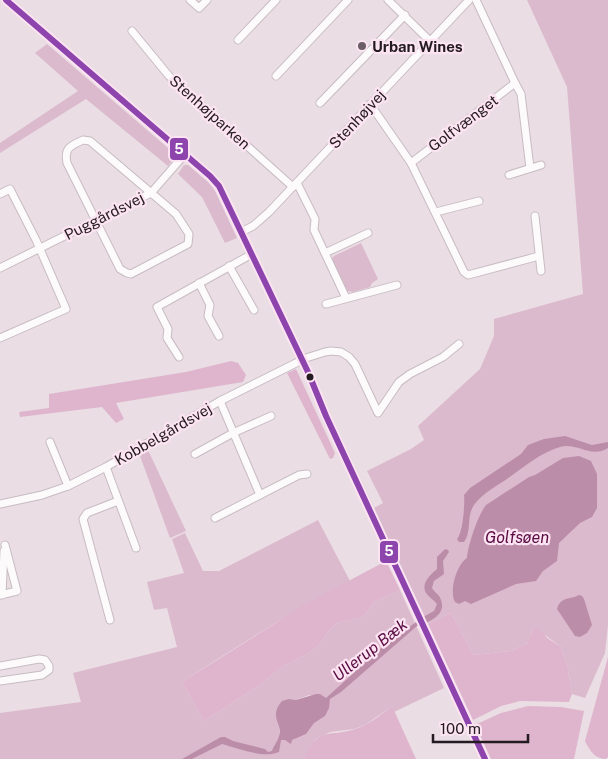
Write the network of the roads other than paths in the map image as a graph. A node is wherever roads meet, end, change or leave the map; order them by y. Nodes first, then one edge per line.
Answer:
1 (6, 0) edge
2 (190, 0) edge
3 (206, 0) edge
4 (276, 0) edge
5 (348, 0) edge
6 (388, 0) edge
7 (469, 0) edge
8 (476, 0) edge
9 (404, 16) junction
10 (132, 31) dead end
11 (238, 40) dead end
12 (430, 41) junction
13 (276, 76) dead end
14 (515, 83) junction
15 (320, 104) dead end
16 (370, 104) junction
17 (185, 154) junction
18 (411, 162) junction
19 (542, 165) dead end
20 (530, 168) junction
21 (509, 175) dead end
22 (295, 185) junction
23 (151, 193) junction
24 (0, 194) edge
25 (479, 201) dead end
26 (436, 212) junction
27 (535, 216) dead end
28 (96, 221) junction
29 (241, 232) junction
30 (368, 233) dead end
31 (39, 249) junction
32 (325, 253) junction
33 (252, 254) junction
34 (539, 256) junction
35 (229, 266) junction
36 (0, 268) edge
37 (541, 271) dead end
38 (199, 283) junction
39 (397, 285) dead end
40 (346, 298) junction
41 (326, 304) dead end
42 (254, 310) dead end
43 (220, 336) dead end
44 (0, 338) edge
45 (459, 344) dead end
46 (178, 357) dead end
47 (302, 360) junction
48 (220, 401) junction
49 (271, 416) dead end
50 (233, 433) junction
51 (50, 442) dead end
52 (195, 454) dead end
53 (106, 467) junction
54 (307, 474) dead end
55 (68, 486) junction
56 (260, 495) junction
57 (118, 501) junction
58 (0, 504) edge
59 (215, 518) dead end
60 (136, 548) dead end
61 (1, 595) edge
62 (110, 620) dead end
63 (0, 666) edge
64 (0, 681) edge
65 (485, 759) edge

1 - 17 street
2 - 3 street
4 - 11 street
5 - 13 street
6 - 9 street
7 - 12 street, Stenhøjvej
8 - 14 street, Golfvænget
9 - 12 street
9 - 15 street
10 - 22 street, Stenhøjparken
12 - 16 street, Stenhøjvej
14 - 18 street, Golfvænget
14 - 20 street, Golfvænget
16 - 18 street
16 - 22 street, Stenhøjvej
17 - 23 street, Puggårdsvej
17 - 29 street
18 - 26 street
19 - 20 street
20 - 21 street
22 - 29 street, Stenhøjvej
22 - 32 street, Stenhøjparken
23 - 28 street, Puggårdsvej
23 - 28 street
23 - 28 street
24 - 31 street
25 - 26 street
26 - 34 street
27 - 34 street
28 - 31 street, Puggårdsvej
29 - 33 street
30 - 32 street
31 - 36 street, Puggårdsvej
31 - 44 street
32 - 40 street, Stenhøjparken
33 - 35 street
33 - 47 street
34 - 37 street
35 - 38 street
35 - 42 street
38 - 43 street
38 - 46 street
39 - 40 street
40 - 41 street
45 - 47 street, Kobbelgårdsvej
47 - 48 street, Kobbelgårdsvej
47 - 65 street
48 - 50 street, Kobbelgårdsvej
48 - 53 street, Kobbelgårdsvej
49 - 50 street
50 - 52 street
50 - 56 street, Kobbelgårdsvej
51 - 55 street
53 - 55 street, Kobbelgårdsvej
53 - 57 street, Kobbelgårdsvej
54 - 56 street
55 - 58 street, Kobbelgårdsvej
56 - 59 street
57 - 60 street, Kobbelgårdsvej
57 - 62 street
61 - 61 street
63 - 64 street

